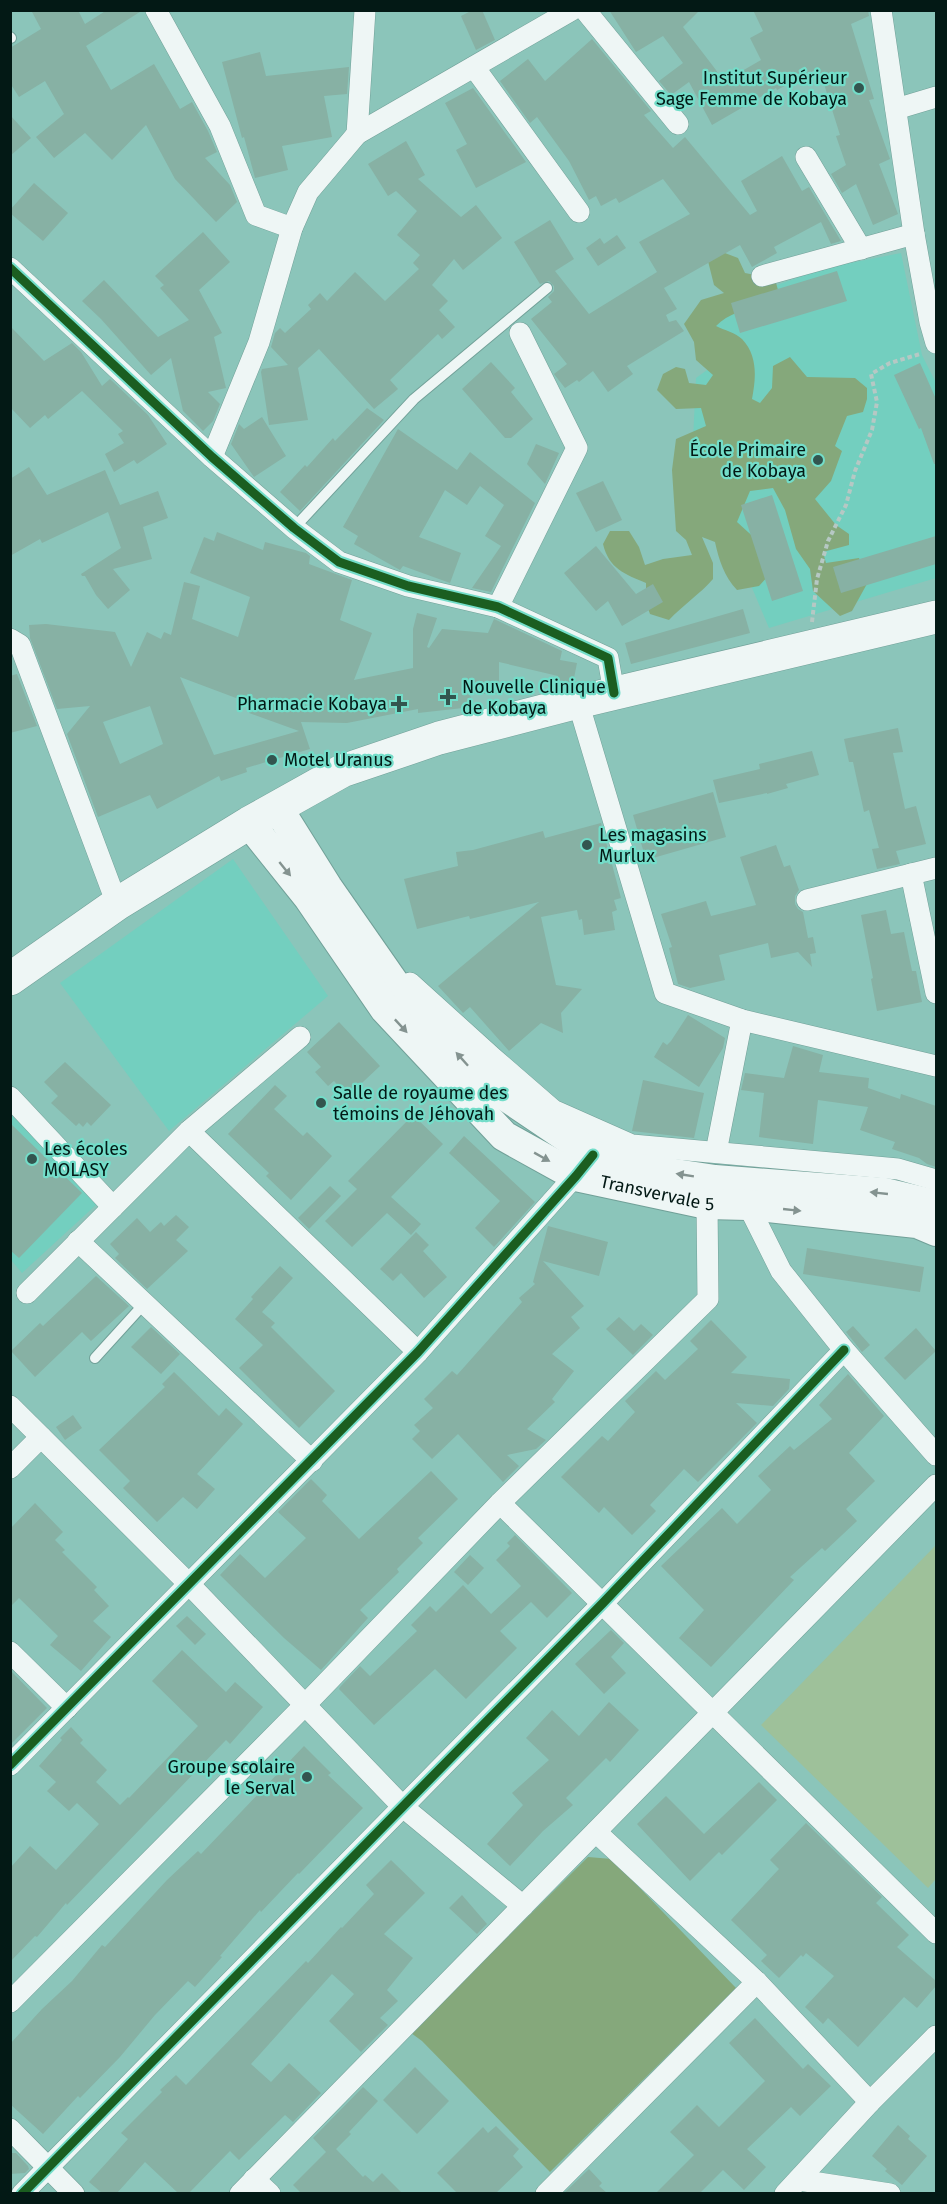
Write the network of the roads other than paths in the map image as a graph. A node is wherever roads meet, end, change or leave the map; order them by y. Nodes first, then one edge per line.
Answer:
1 (156, 10) edge
2 (365, 10) edge
3 (572, 10) edge
4 (585, 10) edge
5 (881, 10) edge
6 (474, 68) junction
7 (936, 97) edge
8 (896, 109) junction
9 (678, 123) dead end
10 (357, 134) junction
11 (806, 157) dead end
12 (579, 212) dead end
13 (292, 228) junction
14 (914, 234) junction
15 (861, 249) junction
16 (10, 268) edge
17 (762, 276) dead end
18 (547, 288) dead end
19 (520, 333) dead end
20 (930, 348) edge
21 (212, 457) junction
22 (294, 528) junction
23 (498, 607) junction
24 (936, 617) edge
25 (10, 639) edge
26 (614, 693) junction
27 (578, 702) junction
28 (277, 807) junction
29 (249, 823) junction
30 (936, 868) edge
31 (911, 874) junction
32 (327, 887) junction
33 (807, 900) dead end
34 (117, 904) junction
35 (10, 979) edge
36 (936, 993) edge
37 (742, 1020) junction
38 (300, 1037) dead end
39 (936, 1066) edge
40 (10, 1097) edge
41 (189, 1131) junction
42 (716, 1152) junction
43 (584, 1166) junction
44 (936, 1180) edge
45 (707, 1204) junction
46 (748, 1205) junction
47 (936, 1205) edge
48 (113, 1207) junction
49 (936, 1231) edge
50 (78, 1241) junction
51 (27, 1293) dead end
52 (144, 1304) junction
53 (844, 1350) junction
54 (418, 1352) junction
55 (95, 1358) dead end
56 (10, 1406) edge
57 (41, 1437) junction
58 (936, 1455) edge
59 (312, 1461) junction
60 (10, 1468) edge
61 (936, 1485) edge
62 (500, 1503) junction
63 (188, 1582) junction
64 (602, 1604) junction
65 (10, 1652) edge
66 (305, 1705) junction
67 (67, 1708) junction
68 (713, 1713) junction
69 (10, 1765) edge
70 (403, 1807) junction
71 (596, 1832) junction
72 (523, 1906) junction
73 (936, 1933) edge
74 (757, 1982) junction
75 (10, 2002) edge
76 (936, 2036) edge
77 (870, 2102) junction
78 (10, 2129) edge
79 (48, 2167) junction
80 (792, 2187) edge
81 (255, 2189) edge
82 (22, 2193) edge
83 (74, 2193) edge
84 (546, 2193) edge
85 (890, 2193) edge

1 - 13 street
2 - 10 street
3 - 6 street
4 - 9 street
5 - 8 street
6 - 10 street
6 - 12 street
7 - 8 street
8 - 14 street
10 - 13 street
11 - 15 street
13 - 21 street
14 - 15 street
14 - 20 street
15 - 17 street
16 - 21 street
18 - 22 lane
19 - 23 street
21 - 22 street
22 - 23 street
23 - 26 street
24 - 26 main road
25 - 34 street
26 - 27 main road
27 - 28 main road
27 - 37 street
28 - 29 main road
28 - 32 main road, Transvervale 5
29 - 34 main road
29 -> 43 main road, Transvervale 5
30 - 31 street
31 - 33 street
31 - 36 street
32 - 42 street, Transvervale 5
43 -> 32 main road, Transvervale 5
34 - 35 main road
37 - 39 street
37 - 42 street
38 - 41 street
40 - 48 street
41 - 48 street
41 - 54 street
42 - 44 street, Transvervale 5
43 - 45 main road, Transvervale 5
47 -> 43 main road, Transvervale 5
43 - 54 street
45 - 46 main road, Transvervale 5
45 - 62 street
46 -> 49 main road, Transvervale 5
46 - 53 street
48 - 50 street
50 - 51 street
50 - 52 street
52 - 55 lane
52 - 59 street
53 - 58 street
53 - 64 street
54 - 59 street
56 - 57 street
57 - 60 street
57 - 63 street
59 - 63 street
61 - 68 street
62 - 64 street
62 - 66 street
63 - 66 street
63 - 67 street
64 - 68 street
64 - 70 street
65 - 67 street
66 - 70 street
66 - 75 street
67 - 69 street
68 - 71 street
68 - 73 street
70 - 72 street
70 - 79 street
71 - 72 street
71 - 74 street
72 - 81 street
74 - 77 street
74 - 84 street
76 - 77 street
77 - 80 street
78 - 79 street
79 - 82 street
79 - 83 street
80 - 85 street

